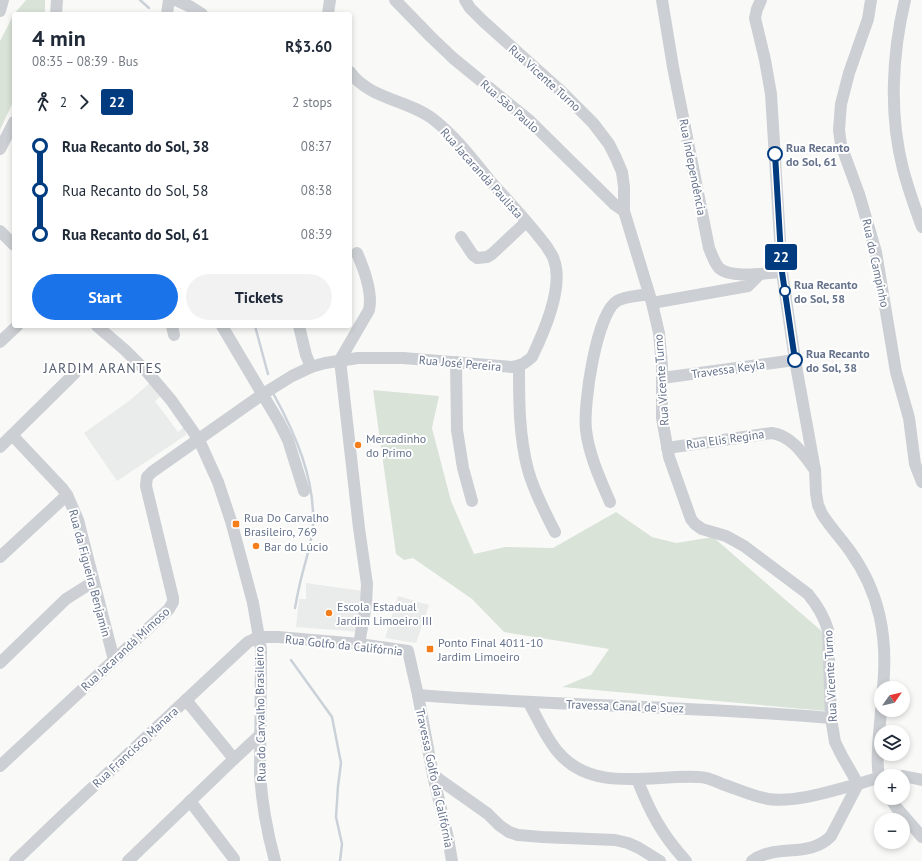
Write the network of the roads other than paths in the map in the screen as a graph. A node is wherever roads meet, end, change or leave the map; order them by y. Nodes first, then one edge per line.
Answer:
1 (3, 0) edge
2 (56, 0) edge
3 (169, 0) edge
4 (176, 0) edge
5 (330, 0) edge
6 (395, 0) edge
7 (662, 0) edge
8 (761, 0) edge
9 (871, 0) edge
10 (905, 0) edge
11 (469, 3) edge
12 (0, 11) edge
13 (56, 12) edge
14 (167, 12) edge
15 (199, 12) edge
16 (328, 12) edge
17 (352, 74) edge
18 (12, 126) edge
19 (0, 149) edge
20 (624, 211) junction
21 (526, 222) junction
22 (922, 227) edge
23 (0, 231) edge
24 (461, 237) dead end
25 (12, 243) edge
26 (357, 253) dead end
27 (782, 272) junction
28 (760, 274) junction
29 (651, 298) junction
30 (549, 315) joint
31 (15, 328) edge
32 (100, 328) edge
33 (223, 328) edge
34 (299, 328) edge
35 (0, 342) edge
36 (340, 360) junction
37 (795, 360) junction
38 (456, 362) junction
39 (311, 367) junction
40 (519, 367) junction
41 (76, 373) dead end
42 (662, 378) junction
43 (265, 392) junction
44 (12, 435) junction
45 (199, 440) junction
46 (0, 447) edge
47 (667, 448) junction
48 (815, 470) junction
49 (922, 482) edge
50 (304, 491) dead end
51 (67, 495) junction
52 (472, 501) dead end
53 (610, 502) dead end
54 (555, 532) dead end
55 (0, 557) edge
56 (93, 582) junction
57 (259, 637) junction
58 (359, 644) junction
59 (114, 660) junction
60 (0, 663) edge
61 (883, 681) edge
62 (418, 695) junction
63 (186, 700) junction
64 (529, 703) junction
65 (881, 717) edge
66 (831, 718) junction
67 (260, 735) junction
68 (234, 759) junction
69 (0, 766) edge
70 (880, 769) edge
71 (433, 776) junction
72 (910, 777) edge
73 (638, 779) junction
74 (922, 780) edge
75 (874, 781) edge
76 (858, 784) junction
77 (190, 801) junction
78 (895, 805) edge
79 (922, 837) edge
80 (134, 859) edge
81 (234, 859) dead end
82 (15, 861) edge
83 (275, 861) edge
84 (452, 861) edge
85 (660, 861) edge
86 (686, 861) edge
87 (752, 861) edge

1 - 12 street
2 - 13 street
3 - 14 street
4 - 15 street
5 - 16 street
6 - 20 street, Rua São Paulo
7 - 28 street, Rua Independência
8 - 27 street
9 - 49 street, Rua do Campinho
10 - 22 street
11 - 20 street, Rua Vicente Turno
17 - 21 street, Rua Jacarandá Paulista
18 - 19 street
20 - 29 street, Rua Vicente Turno
21 - 24 street
21 - 30 street, Rua Jacarandá Paulista
23 - 25 street
26 - 36 street
27 - 28 street, Rua Independência
27 - 37 street
28 - 29 street
29 - 42 street, Rua Vicente Turno
29 - 53 street
30 - 40 street, Rua José Pereira
31 - 35 street
32 - 45 street, Rua do Carvalho Brasileiro
33 - 43 street
34 - 39 street
36 - 38 street, Rua José Pereira
36 - 39 street
36 - 58 street
37 - 42 street, Travessa Keyla
37 - 48 street
38 - 40 street, Rua José Pereira
38 - 52 street
39 - 43 street
40 - 54 street
41 - 44 street
42 - 47 street, Rua Vicente Turno
43 - 45 street
43 - 50 street
44 - 46 street
44 - 51 street, Rua da Figueira Benjamin
45 - 57 street, Rua do Carvalho Brasileiro
45 - 59 street, Rua Jacarandá Mimoso
47 - 48 street, Rua Elis Regina
47 - 66 street, Rua Vicente Turno
48 - 61 street
51 - 55 street
51 - 56 street, Rua da Figueira Benjamin
56 - 59 street, Rua da Figueira Benjamin
56 - 60 street
57 - 58 street, Rua Golfo da Califórnia
57 - 63 street, Rua Francisco Manara
57 - 67 street, Rua do Carvalho Brasileiro
58 - 62 street, Rua Golfo da Califórnia
59 - 69 street, Rua Jacarandá Mimoso
62 - 64 street, Travessa Canal de Suez
62 - 71 street, Travessa Golfo da Califórnia
63 - 68 street
63 - 82 street, Rua Francisco Manara
64 - 66 street, Travessa Canal de Suez
64 - 73 street
65 - 70 street
66 - 76 street, Rua Vicente Turno
67 - 68 street
67 - 83 street, Rua do Carvalho Brasileiro
68 - 77 street
71 - 84 street, Travessa Golfo da Califórnia
71 - 85 street
72 - 74 street
73 - 76 street
73 - 86 street
75 - 76 street
76 - 87 street
77 - 80 street
77 - 81 street
78 - 79 street

